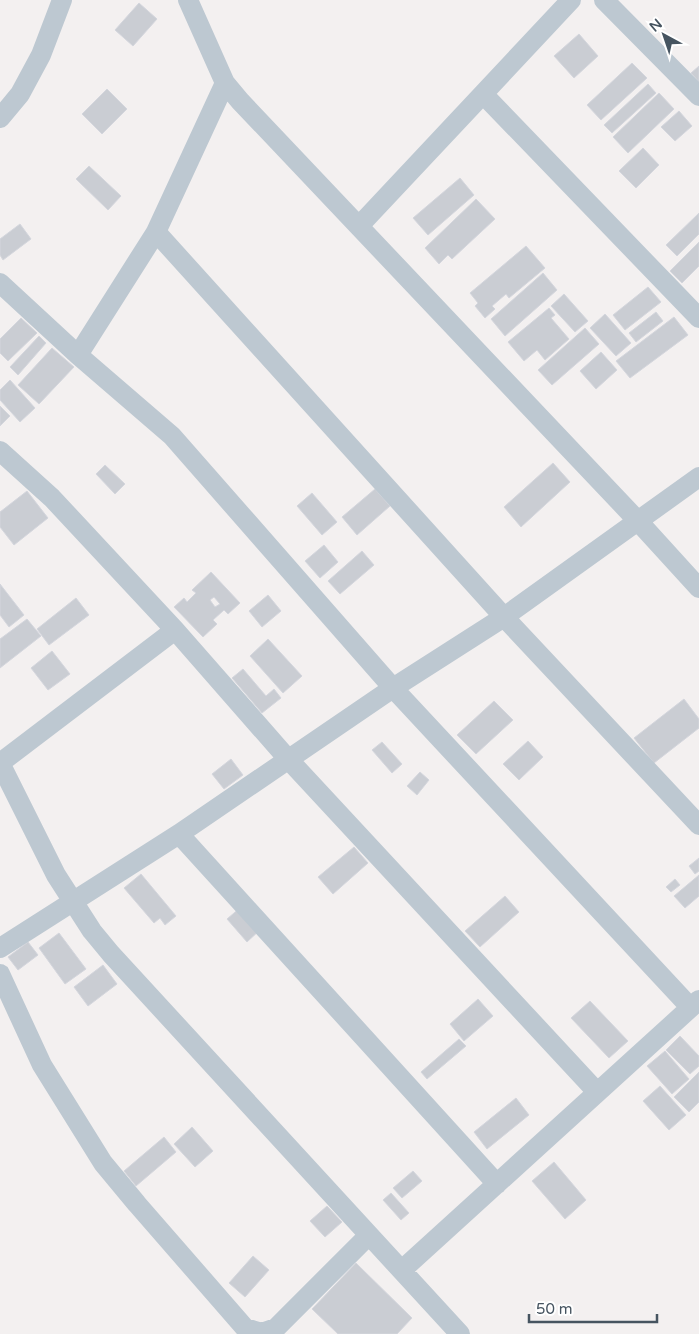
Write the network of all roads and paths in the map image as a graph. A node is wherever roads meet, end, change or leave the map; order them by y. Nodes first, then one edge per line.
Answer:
1 (62, 0) edge
2 (188, 0) edge
3 (571, 0) edge
4 (604, 0) edge
5 (225, 83) junction
6 (483, 94) junction
7 (699, 96) edge
8 (0, 118) edge
9 (359, 226) junction
10 (156, 232) junction
11 (0, 283) edge
12 (699, 318) edge
13 (78, 355) junction
14 (0, 451) edge
15 (699, 477) edge
16 (637, 520) junction
17 (699, 588) edge
18 (504, 616) junction
19 (175, 630) junction
20 (393, 688) junction
21 (288, 759) junction
22 (0, 763) edge
23 (699, 825) edge
24 (179, 834) junction
25 (73, 903) junction
26 (0, 948) edge
27 (0, 974) edge
28 (695, 1003) edge
29 (598, 1092) junction
30 (497, 1184) junction
31 (369, 1235) junction
32 (402, 1270) junction
33 (460, 1334) edge

1 - 8 street
2 - 5 street
3 - 6 street
4 - 7 street
5 - 9 street
5 - 10 street
6 - 9 street
6 - 12 street
9 - 16 street
10 - 13 street
10 - 18 street
11 - 13 street
13 - 20 street
14 - 19 street
15 - 16 street
16 - 17 street
16 - 18 street
18 - 20 street
18 - 23 street
19 - 21 street
19 - 22 street
20 - 21 street
20 - 28 street
21 - 24 street
21 - 29 street
22 - 25 street
24 - 25 street
24 - 30 street
25 - 26 street
25 - 31 street
27 - 31 street
28 - 29 street
29 - 30 street
30 - 32 street
31 - 32 street
32 - 33 street

